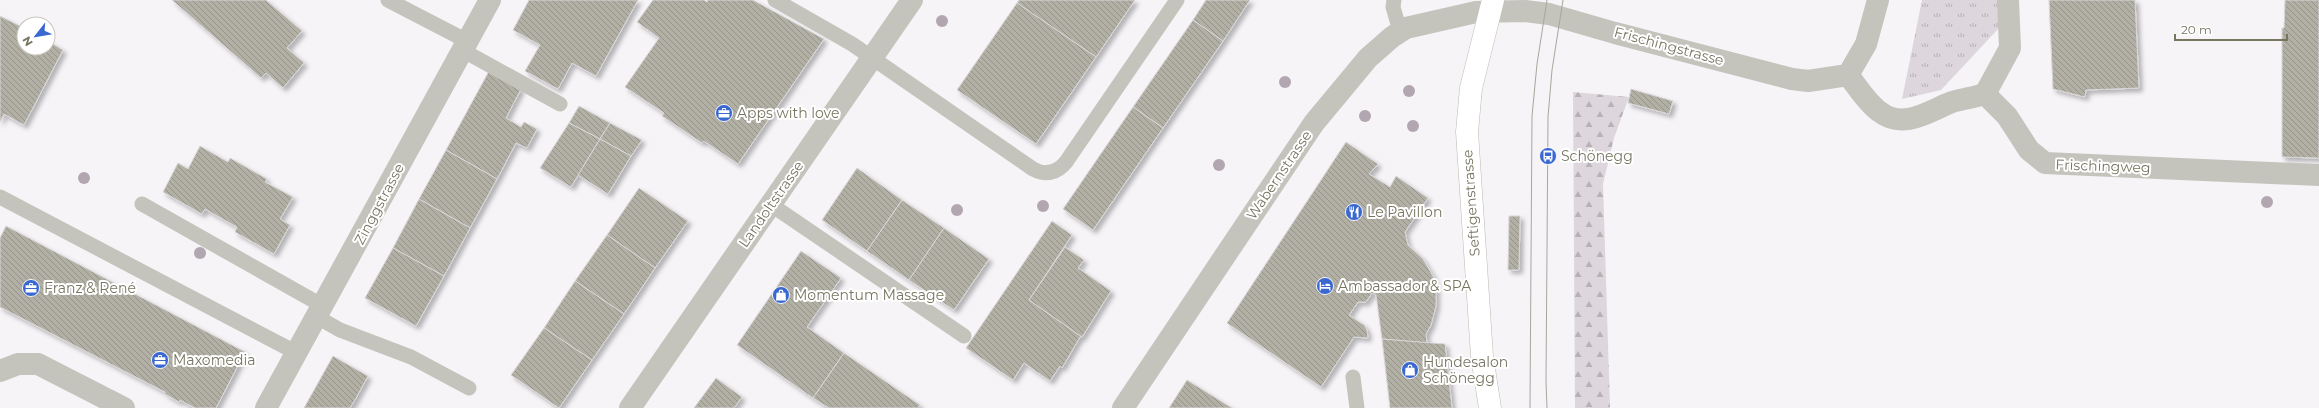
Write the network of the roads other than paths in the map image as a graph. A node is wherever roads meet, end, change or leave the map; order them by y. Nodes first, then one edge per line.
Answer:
1 (388, 0) edge
2 (775, 0) edge
3 (912, 0) edge
4 (1177, 0) edge
5 (1394, 0) edge
6 (1878, 0) edge
7 (2008, 0) edge
8 (487, 6) edge
9 (1491, 6) edge
10 (1400, 31) junction
11 (465, 46) junction
12 (872, 58) junction
13 (1848, 75) junction
14 (1986, 94) junction
15 (560, 104) dead end
16 (2319, 175) edge
17 (0, 197) edge
18 (142, 204) dead end
19 (770, 204) junction
20 (320, 312) junction
21 (964, 336) dead end
22 (297, 353) junction
23 (6, 368) edge
24 (1353, 377) dead end
25 (470, 388) dead end
26 (124, 408) edge
27 (266, 408) edge
28 (630, 408) edge
29 (1123, 408) edge
30 (1357, 408) edge
31 (1490, 408) edge

1 - 11 lane
2 - 12 lane
3 - 12 street, Landoltstrasse
4 - 12 lane
5 - 10 lane
6 - 13 street
7 - 14 street
8 - 11 street, Zinggstrasse
9 - 10 street, Wabernstrasse
9 - 13 street, Frischingstrasse
9 - 31 main road, Seftigenstrasse
10 - 29 street, Wabernstrasse
11 - 15 lane
11 - 20 street, Zinggstrasse
12 - 19 street, Landoltstrasse
13 - 14 street
14 - 16 street, Frischingweg
17 - 22 lane
18 - 20 lane
19 - 21 lane
19 - 28 street, Landoltstrasse
20 - 22 street, Zinggstrasse
20 - 25 lane
22 - 27 street, Zinggstrasse
23 - 26 street
24 - 30 lane

